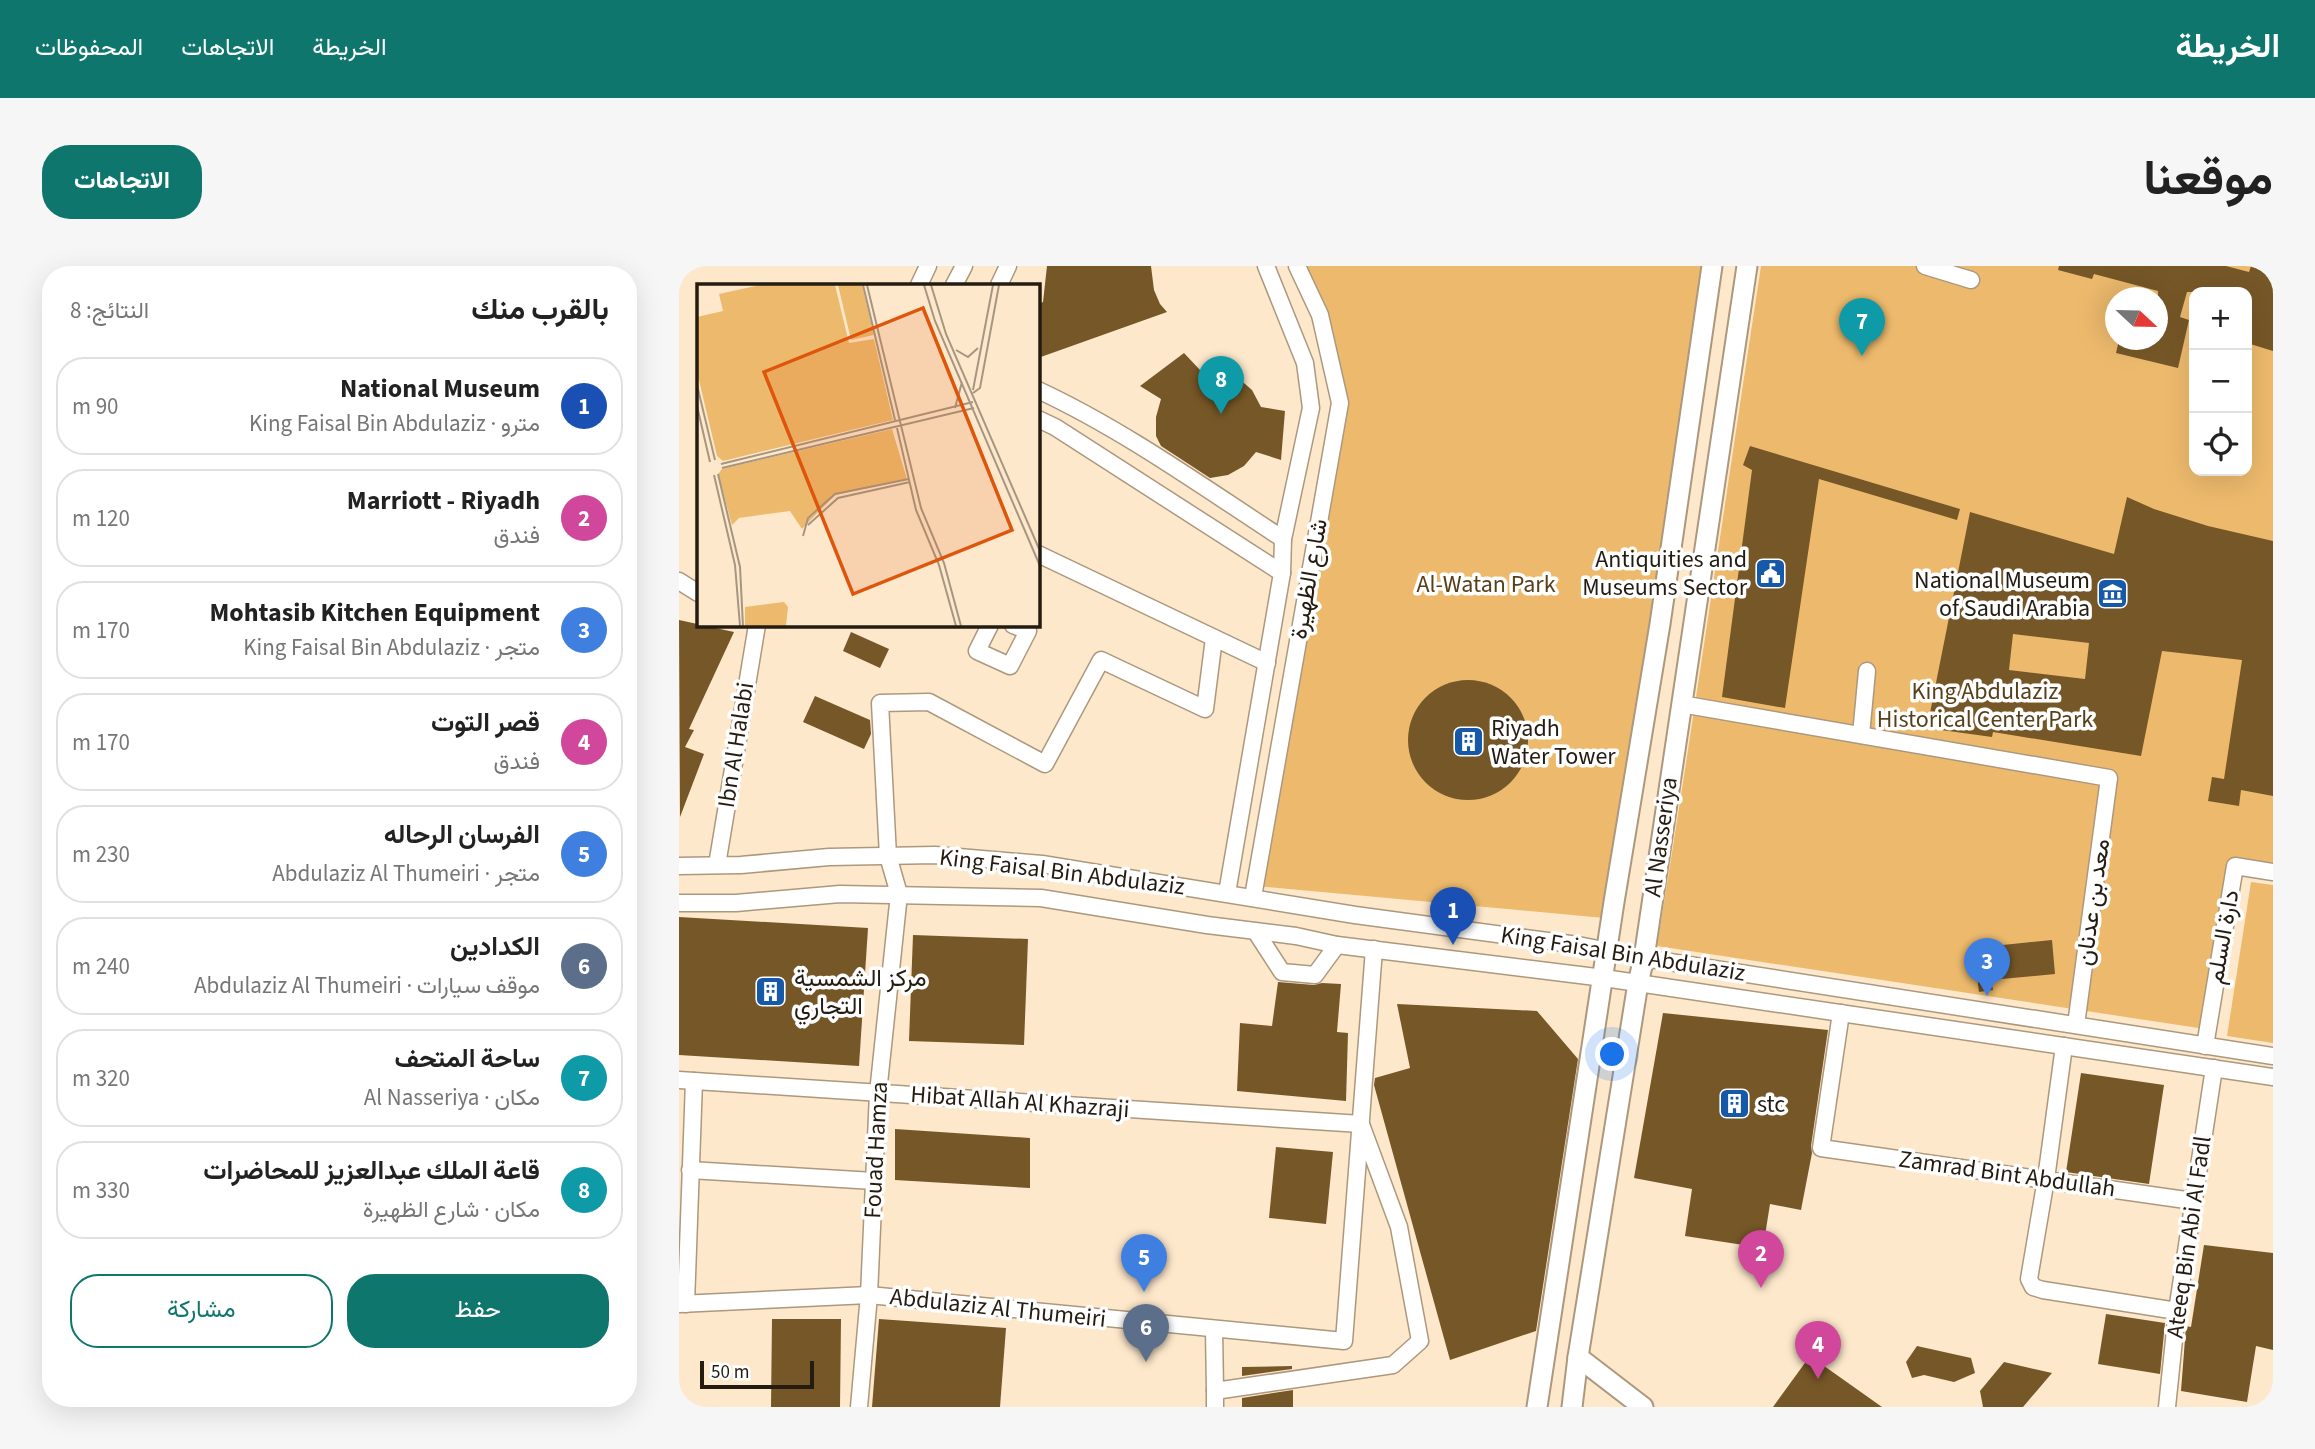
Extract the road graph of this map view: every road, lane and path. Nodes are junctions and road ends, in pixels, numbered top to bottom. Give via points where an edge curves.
1 (964, 266) edge
2 (1008, 266) edge
3 (1266, 266) edge
4 (1297, 266) edge
5 (1712, 266) edge
6 (1747, 266) edge
7 (1925, 266) edge
8 (1971, 280) dead end
9 (955, 284) edge
10 (999, 284) edge
11 (1039, 390) edge
12 (1039, 419) edge
13 (1283, 539) junction
14 (1039, 554) edge
15 (1282, 573) junction
16 (679, 581) edge
17 (697, 592) edge
18 (1660, 624) junction
19 (754, 626) edge
20 (990, 626) edge
21 (1016, 626) edge
22 (1691, 629) junction
23 (1214, 638) junction
24 (1267, 663) junction
25 (1867, 671) dead end
26 (1681, 704) junction
27 (1861, 735) junction
28 (888, 856) junction
29 (717, 865) junction
30 (679, 866) edge
31 (2273, 872) edge
32 (1227, 893) junction
33 (899, 894) junction
34 (1253, 897) junction
35 (679, 904) edge
36 (1256, 932) junction
37 (1337, 945) junction
38 (1374, 949) junction
39 (1608, 951) junction
40 (1644, 958) junction
41 (1604, 978) junction
42 (1638, 983) junction
43 (1840, 1013) junction
44 (2076, 1025) junction
45 (2064, 1046) junction
46 (2205, 1046) junction
47 (2273, 1056) edge
48 (2214, 1068) junction
49 (2273, 1077) edge
50 (686, 1080) edge
51 (878, 1093) junction
52 (1361, 1124) junction
53 (690, 1170) junction
54 (2046, 1179) junction
55 (874, 1181) junction
56 (2193, 1201) junction
57 (869, 1295) junction
58 (682, 1304) edge
59 (2177, 1311) junction
60 (1214, 1329) junction
61 (1578, 1357) junction
62 (1215, 1399) edge
63 (859, 1407) edge
64 (1537, 1407) edge
65 (1572, 1407) edge
66 (1643, 1407) edge
67 (2167, 1407) edge

1 - 9 street
2 - 10 street
3 - 13 street, شارع الظهيرة via 1305,363 1311,408
4 - 34 street, شارع الظهيرة via 1320,315 1341,403
5 - 18 main road, Al Nasseriya
6 - 22 main road, Al Nasseriya
7 - 8 street
11 - 13 street via 1152,453
12 - 15 street
13 - 15 street, شارع الظهيرة
14 - 23 street
15 - 24 street, شارع الظهيرة
16 - 17 street
18 - 22 main road via 1661,640 1673,649 1686,643
18 - 39 main road, Al Nasseriya
19 - 29 street, Ibn Al Halabi
20 - 21 street via 978,651 1010,666 1028,631
22 - 26 main road, Al Nasseriya
23 - 24 street
23 - 28 street via 1205,709 1101,660 1045,764 929,702 880,703
24 - 32 street, شارع الظهيرة
25 - 27 street
26 - 27 street
26 - 40 main road, Al Nasseriya
27 - 44 street, معد بن عدنان via 2109,778
28 - 29 street, King Faisal Bin Abdulaziz
28 - 32 street, King Faisal Bin Abdulaziz via 1042,864
28 - 33 street
29 - 30 street, King Faisal Bin Abdulaziz
31 - 46 street, دارة السلم via 2235,866
32 - 34 street, King Faisal Bin Abdulaziz
33 - 35 street, King Faisal Bin Abdulaziz
33 - 36 street, King Faisal Bin Abdulaziz via 1041,898
33 - 51 street, Fouad Hamza
34 - 39 street, King Faisal Bin Abdulaziz
36 - 37 street, King Faisal Bin Abdulaziz
36 - 37 street via 1282,972 1315,975
37 - 38 street, King Faisal Bin Abdulaziz
38 - 41 street, King Faisal Bin Abdulaziz
38 - 52 street, Abdulaziz Al Thumeiri
39 - 40 street, King Faisal Bin Abdulaziz
39 - 41 main road, Al Nasseriya
40 - 42 main road, Al Nasseriya
40 - 44 street, King Faisal Bin Abdulaziz
41 - 42 street, King Faisal Bin Abdulaziz
41 - 64 main road, Al Nasseriya
42 - 43 street, King Faisal Bin Abdulaziz
42 - 61 main road, Al Nasseriya
43 - 45 street, King Faisal Bin Abdulaziz
43 - 54 street, Zamrad Bint Abdullah via 1821,1148
44 - 46 street, King Faisal Bin Abdulaziz
45 - 48 street, King Faisal Bin Abdulaziz
45 - 54 street
46 - 47 street, King Faisal Bin Abdulaziz
48 - 49 street, King Faisal Bin Abdulaziz
48 - 56 street, Ateeq Bin Abi Al Fadl
50 - 51 street, Hibat Allah Al Khazraji
50 - 53 street
51 - 52 street, Hibat Allah Al Khazraji
51 - 55 street, Fouad Hamza
52 - 60 street, Abdulaziz Al Thumeiri via 1344,1341
52 - 62 street via 1399,1227 1420,1341 1393,1365
53 - 55 street
53 - 58 street
54 - 56 street, Zamrad Bint Abdullah
54 - 59 street via 2029,1279 2033,1287
55 - 57 street, Fouad Hamza
56 - 59 street, Ateeq Bin Abi Al Fadl
57 - 58 street, Abdulaziz Al Thumeiri
57 - 60 street, Abdulaziz Al Thumeiri
57 - 63 street, Fouad Hamza
59 - 67 street, Ateeq Bin Abi Al Fadl
60 - 62 street
61 - 65 main road, Al Nasseriya
61 - 66 main road

